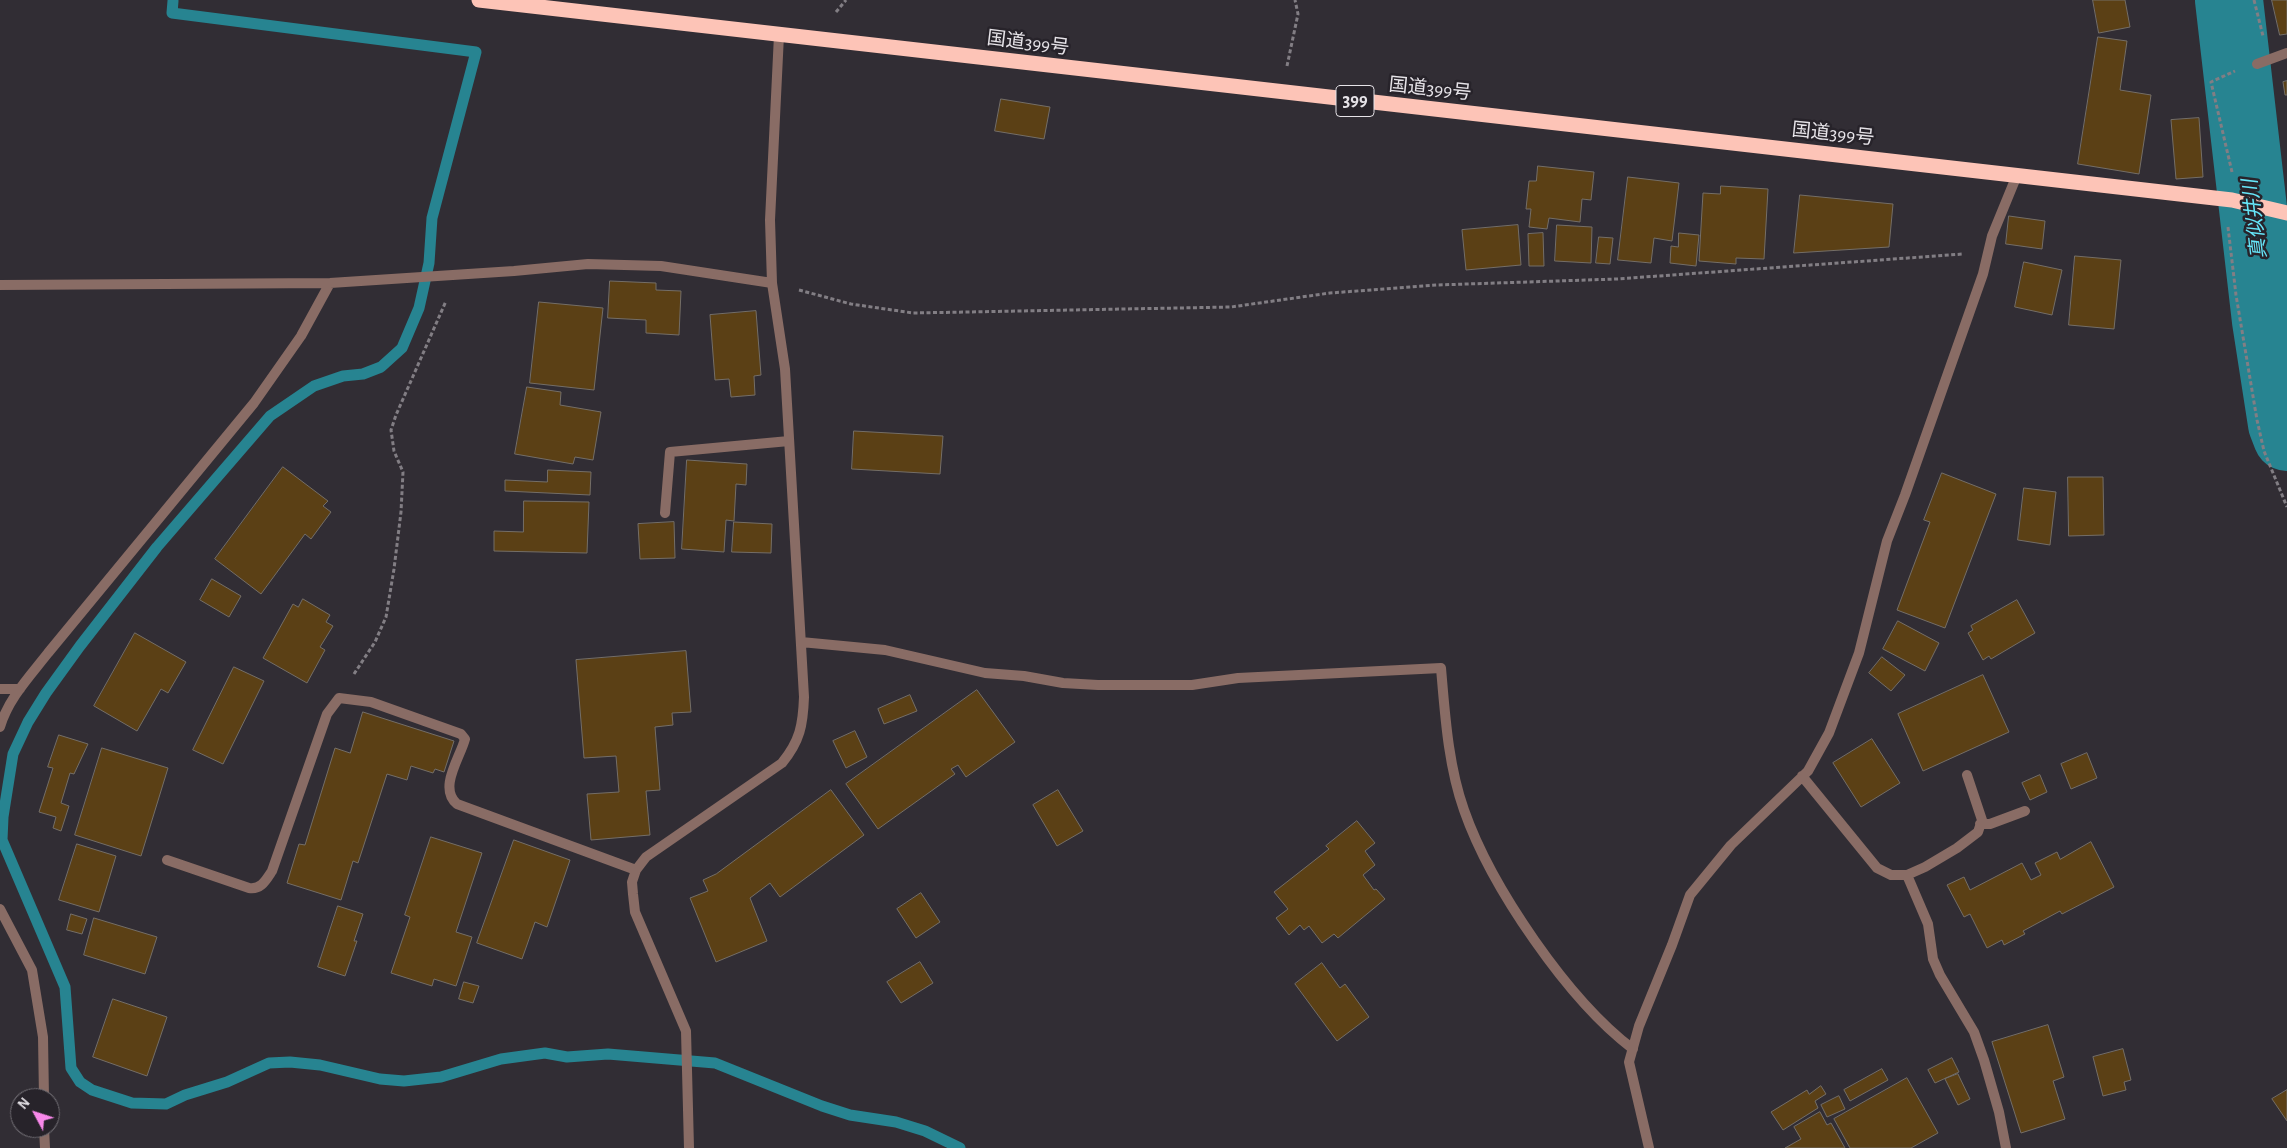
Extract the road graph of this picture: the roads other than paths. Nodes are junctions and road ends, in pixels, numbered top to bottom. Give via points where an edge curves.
1 (479, 0) edge
2 (779, 35) junction
3 (2287, 53) edge
4 (2257, 64) dead end
5 (2017, 175) junction
6 (2287, 213) edge
7 (330, 283) junction
8 (772, 283) junction
9 (0, 285) edge
10 (789, 441) junction
11 (665, 513) dead end
12 (801, 642) junction
13 (0, 689) edge
14 (20, 689) junction
15 (0, 727) edge
16 (1967, 775) dead end
17 (1802, 776) junction
18 (2025, 811) dead end
19 (1980, 824) junction
20 (167, 860) dead end
21 (636, 870) junction
22 (1907, 875) junction
23 (0, 909) edge
24 (1633, 1049) junction
25 (44, 1088) edge
26 (689, 1148) edge
27 (1649, 1148) edge
28 (2006, 1148) edge

1 - 2 highway, 国道399号 / 399
2 - 5 highway, 国道399号 / 399
2 - 8 street via 770,220
3 - 4 street
5 - 6 highway, 国道399号 / 399 via 2229,200
5 - 17 street via 1992,236 1983,274 1887,541 1847,688 1829,733
7 - 8 street via 588,264 661,266
7 - 9 street
7 - 14 street via 301,336 254,403
8 - 10 street via 785,369
10 - 11 street via 670,452
10 - 12 street
12 - 21 street via 803,721 794,748 782,762 646,858
12 - 24 street via 885,650 985,673 1063,684 1192,685 1238,678 1441,668 1446,722 1463,809 1485,856 1513,908 1563,978 1611,1032
13 - 14 street
14 - 15 street via 4,714
16 - 19 street via 1982,820
17 - 22 street via 1877,868 1891,875
17 - 24 street via 1731,845 1690,894 1638,1026
18 - 19 street via 1990,824
19 - 22 street via 1978,832 1958,848
20 - 21 street via 249,888 265,882 327,714 339,698 372,702 461,734 465,739 448,791 457,804
21 - 26 street via 632,882 635,912 686,1031
22 - 28 street via 1928,924 1933,959 1974,1032 1999,1112
23 - 25 street via 32,970 43,1037
24 - 27 street via 1629,1062

